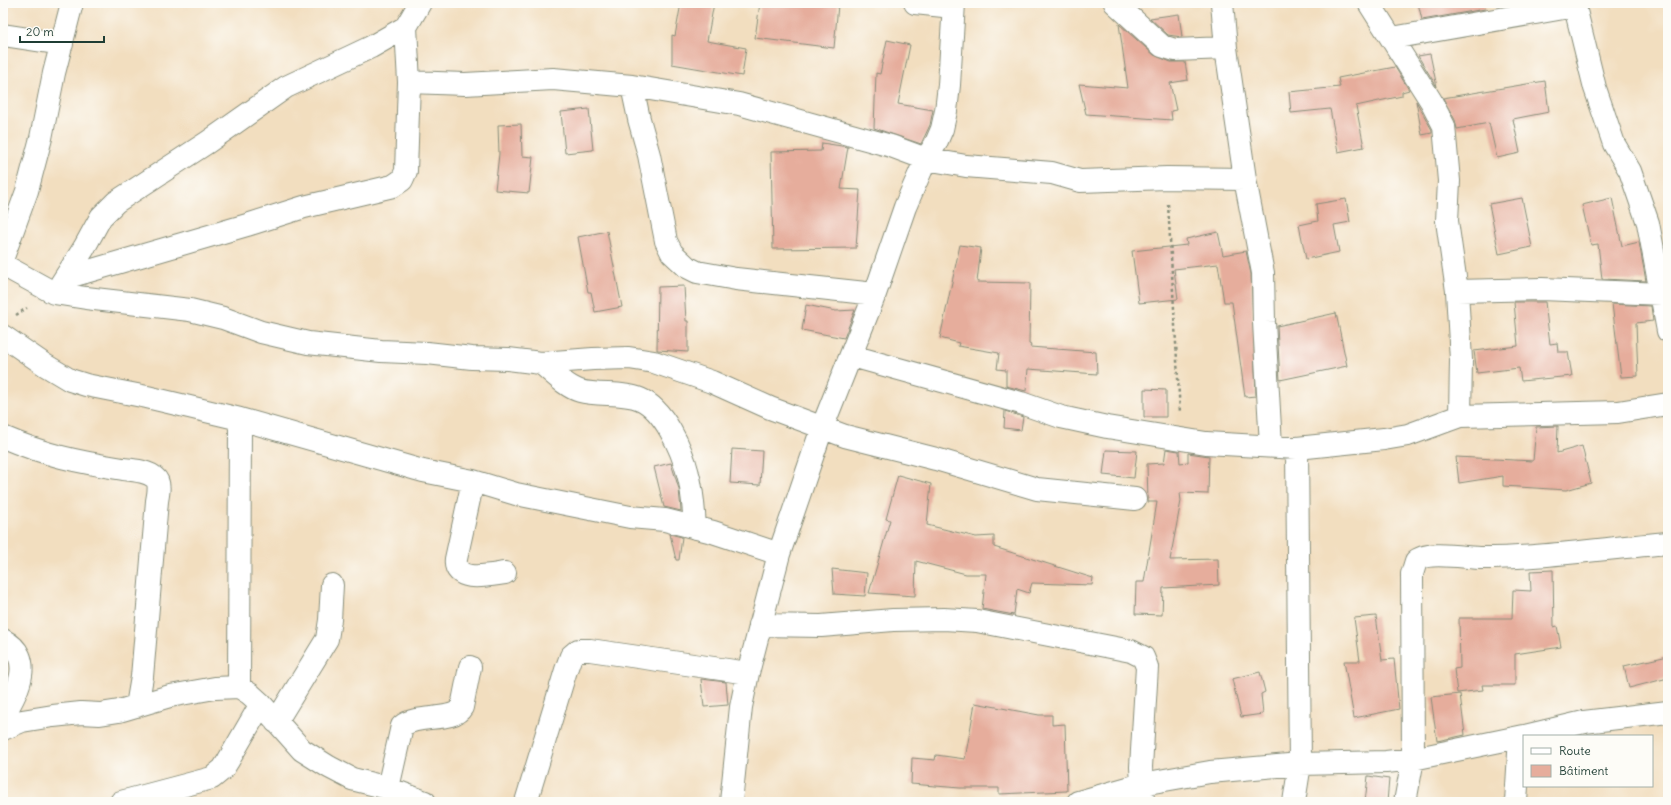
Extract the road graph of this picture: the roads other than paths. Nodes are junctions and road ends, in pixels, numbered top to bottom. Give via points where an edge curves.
1 (72, 3) edge
2 (420, 3) edge
3 (915, 3) edge
4 (1116, 3) edge
5 (1222, 3) edge
6 (1369, 3) edge
7 (953, 5) edge
8 (1574, 5) edge
9 (406, 27) junction
10 (3, 35) edge
11 (1392, 38) junction
12 (62, 44) junction
13 (1226, 48) junction
14 (409, 82) junction
15 (632, 86) junction
16 (926, 159) junction
17 (1245, 179) junction
18 (3, 257) edge
19 (3, 265) edge
20 (60, 285) junction
21 (1457, 291) junction
22 (876, 294) junction
23 (1662, 294) junction
24 (1668, 331) edge
25 (3, 336) edge
26 (852, 356) junction
27 (541, 363) junction
28 (1668, 404) edge
29 (1460, 416) junction
30 (240, 419) junction
31 (822, 428) junction
32 (3, 436) edge
33 (1271, 446) junction
34 (1297, 448) junction
35 (473, 481) junction
36 (1135, 499) dead end
37 (695, 528) junction
38 (1668, 543) edge
39 (779, 554) junction
40 (505, 573) dead end
41 (332, 585) dead end
42 (760, 625) junction
43 (3, 640) edge
44 (470, 667) dead end
45 (748, 673) junction
46 (239, 687) junction
47 (261, 704) junction
48 (137, 706) junction
49 (1668, 712) edge
50 (3, 716) edge
51 (276, 722) junction
52 (3, 729) edge
53 (1527, 735) edge
54 (1523, 736) edge
55 (1413, 758) junction
56 (1300, 764) junction
57 (388, 788) junction
58 (1142, 793) edge
59 (121, 802) edge
60 (424, 802) edge
61 (526, 802) edge
62 (731, 802) edge
63 (1078, 802) edge
64 (1294, 802) edge
65 (1405, 802) edge
66 (1516, 802) edge

1 - 12 street
2 - 9 street
3 - 7 street
4 - 13 street via 1162,46 1175,50
5 - 13 street
6 - 11 street
7 - 16 street via 946,111 936,143
8 - 11 street
8 - 23 street via 1595,88 1614,144 1630,170 1648,223
9 - 14 street
9 - 20 street via 371,47 286,87 116,202 101,217
10 - 12 street
11 - 21 street via 1444,126 1449,181 1447,221
12 - 18 street via 27,191
13 - 17 street
14 - 15 street via 465,84 553,79
14 - 20 street via 406,171 397,184 304,207
15 - 16 street via 739,104 891,146
15 - 22 street via 666,241 672,253 681,262 705,274
16 - 17 street via 966,166 1052,172 1080,181
16 - 22 street via 905,207
17 - 33 street via 1263,273
19 - 20 street
20 - 27 street via 144,306 190,310 308,344
21 - 23 street via 1542,289
21 - 29 street via 1461,360
22 - 26 street
23 - 24 street
25 - 30 street via 70,380
26 - 31 street
26 - 33 street via 1021,403 1061,417 1107,427 1206,443
27 - 31 street via 629,358 654,362 712,382
27 - 37 street via 578,391 639,399 657,411 671,431 685,464 694,506
28 - 29 street via 1618,412
29 - 34 street via 1408,435
30 - 35 street via 423,471
30 - 46 street
31 - 36 street via 1037,489
31 - 39 street
32 - 48 street via 47,454 82,463 147,473 157,480 142,677
33 - 34 street
34 - 56 street
35 - 37 street via 530,497 630,517 665,520
35 - 40 street via 456,559 457,569 467,575
37 - 39 street
38 - 55 street via 1560,555 1419,558 1412,574
39 - 42 street
41 - 51 street via 327,639
42 - 45 street
42 - 58 street via 821,626 944,619 978,621 1131,651 1143,657 1147,667 1141,766
43 - 50 street via 12,644 18,651 22,670
44 - 57 street via 460,710 450,715 413,720 402,726
45 - 61 street via 578,650 571,656 566,670
45 - 62 street via 741,708
46 - 47 street
46 - 48 street via 214,688 170,696
47 - 51 street
47 - 59 street via 223,769 212,778
48 - 52 street via 100,714 60,715 22,720
49 - 53 street via 1584,722
51 - 57 street via 302,750 329,767 352,779
54 - 55 street
54 - 66 street
55 - 56 street via 1386,762
55 - 65 street
56 - 58 street via 1210,772
56 - 64 street
57 - 60 street
58 - 63 street

